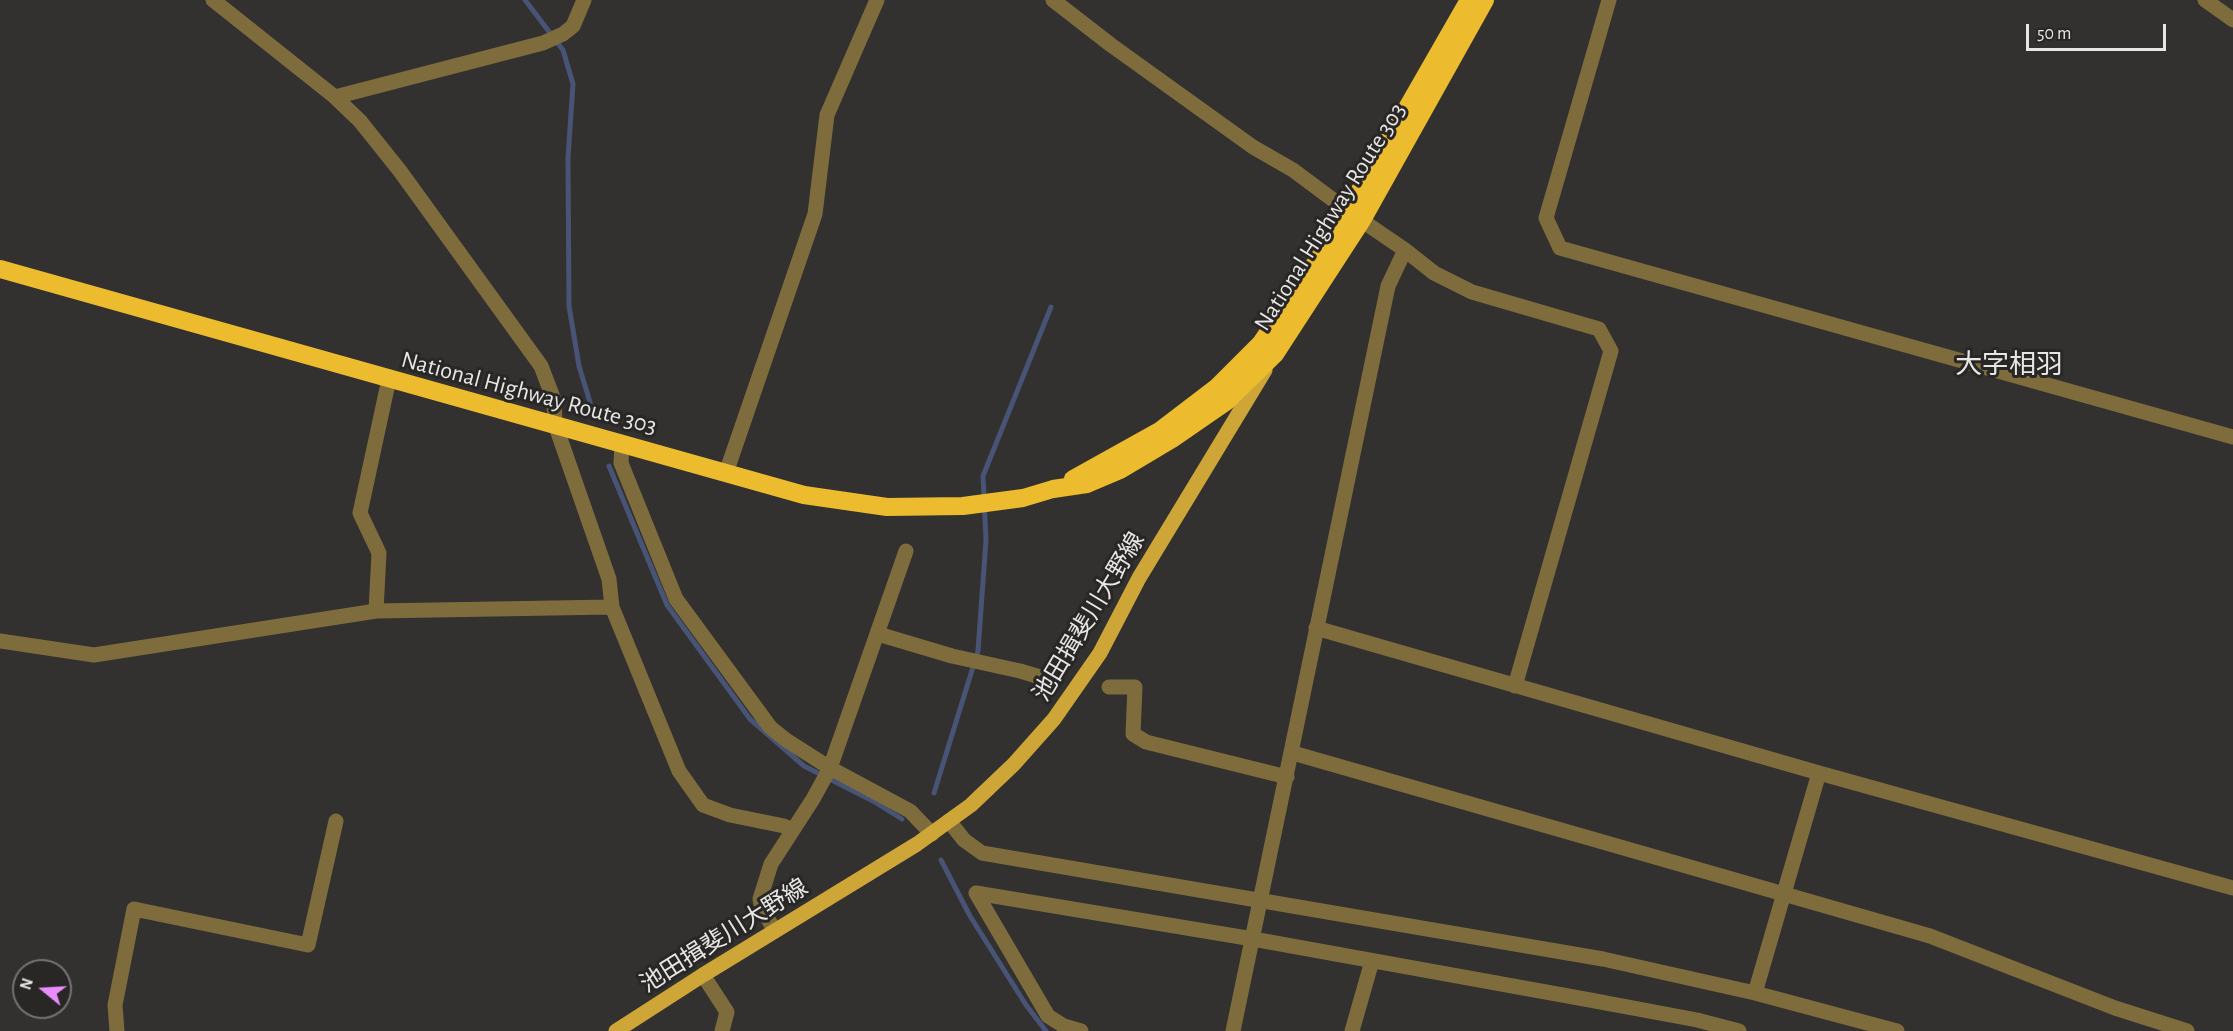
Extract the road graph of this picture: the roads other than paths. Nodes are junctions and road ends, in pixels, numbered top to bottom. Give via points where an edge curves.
1 (213, 0) edge
2 (584, 0) edge
3 (877, 0) edge
4 (1053, 0) edge
5 (1469, 0) edge
6 (1485, 0) edge
7 (1609, 0) edge
8 (2205, 0) edge
9 (2233, 20) edge
10 (335, 97) junction
11 (1355, 216) junction
12 (1405, 250) junction
13 (0, 269) edge
14 (1275, 354) junction
15 (389, 380) junction
16 (555, 424) junction
17 (2233, 437) edge
18 (622, 443) junction
19 (726, 473) junction
20 (1053, 489) junction
21 (906, 551) dead end
22 (612, 607) junction
23 (376, 611) junction
24 (1316, 628) junction
25 (878, 634) junction
26 (0, 641) edge
27 (1047, 679) dead end
28 (1515, 686) junction
29 (1109, 687) dead end
30 (1293, 753) junction
31 (830, 768) junction
32 (1819, 773) junction
33 (1287, 777) junction
34 (336, 821) dead end
35 (949, 821) junction
36 (793, 830) junction
37 (932, 834) junction
38 (2233, 888) edge
39 (1784, 894) junction
40 (1261, 900) junction
41 (775, 931) junction
42 (1252, 939) junction
43 (1372, 961) junction
44 (703, 975) junction
45 (1755, 993) junction
46 (1695, 1025) edge
47 (117, 1031) edge
48 (616, 1031) edge
49 (722, 1031) edge
50 (1081, 1031) edge
51 (1233, 1031) edge
52 (1352, 1031) edge
53 (1738, 1031) edge
54 (1898, 1031) edge
55 (2187, 1031) edge

1 - 10 street
2 - 10 street via 573,26 543,43
3 - 19 street via 827,115 815,214
4 - 11 street via 1253,147 1293,170
5 - 11 highway, National Highway Route 303
6 - 11 highway, National Highway Route 303
7 - 17 street via 1545,218 1560,248
8 - 9 street
10 - 16 street via 400,171 541,366 554,400
11 - 12 street
11 - 14 highway, National Highway Route 303
11 - 20 highway, National Highway Route 303 via 1321,255 1261,343 1216,388 1161,430
12 - 24 street via 1388,286
12 - 28 street via 1434,273 1472,292 1599,329 1611,351
13 - 15 highway, National Highway Route 303
14 - 20 highway, National Highway Route 303 via 1227,401 1172,439 1120,470 1087,484
14 - 35 main road, 池田揖斐川大野線 via 1139,578 1100,653 1054,719 1014,764
15 - 16 highway, National Highway Route 303
15 - 23 street via 360,513 379,553
16 - 18 highway, National Highway Route 303
16 - 22 street via 609,579
18 - 19 highway, National Highway Route 303
18 - 31 street via 621,463 676,599 770,727
19 - 20 highway, National Highway Route 303 via 804,495 887,507 963,506 1023,498
21 - 25 street
22 - 23 street
22 - 36 street via 679,771 703,805
23 - 26 street via 94,655
24 - 28 street
24 - 30 street
25 - 27 street
25 - 31 street
28 - 32 street
29 - 33 street via 1135,687 1133,734 1146,742
30 - 33 street
30 - 39 street
31 - 36 street
31 - 37 street via 910,811
32 - 38 street
32 - 39 street
33 - 40 street
34 - 47 street via 308,945 134,909 115,1005
35 - 37 main road, 池田揖斐川大野線
35 - 40 street via 963,840 982,853
36 - 41 street via 771,864 760,898
37 - 41 main road, 池田揖斐川大野線
39 - 45 street
39 - 55 street via 1929,936 2115,1008
40 - 42 street
40 - 45 street via 1603,959
41 - 44 main road, 池田揖斐川大野線
42 - 43 street
42 - 50 street via 976,893 1048,1016
42 - 51 street
43 - 46 street
43 - 52 street
44 - 48 main road, 池田揖斐川大野線
44 - 49 street via 727,1012
45 - 54 street
46 - 53 street

